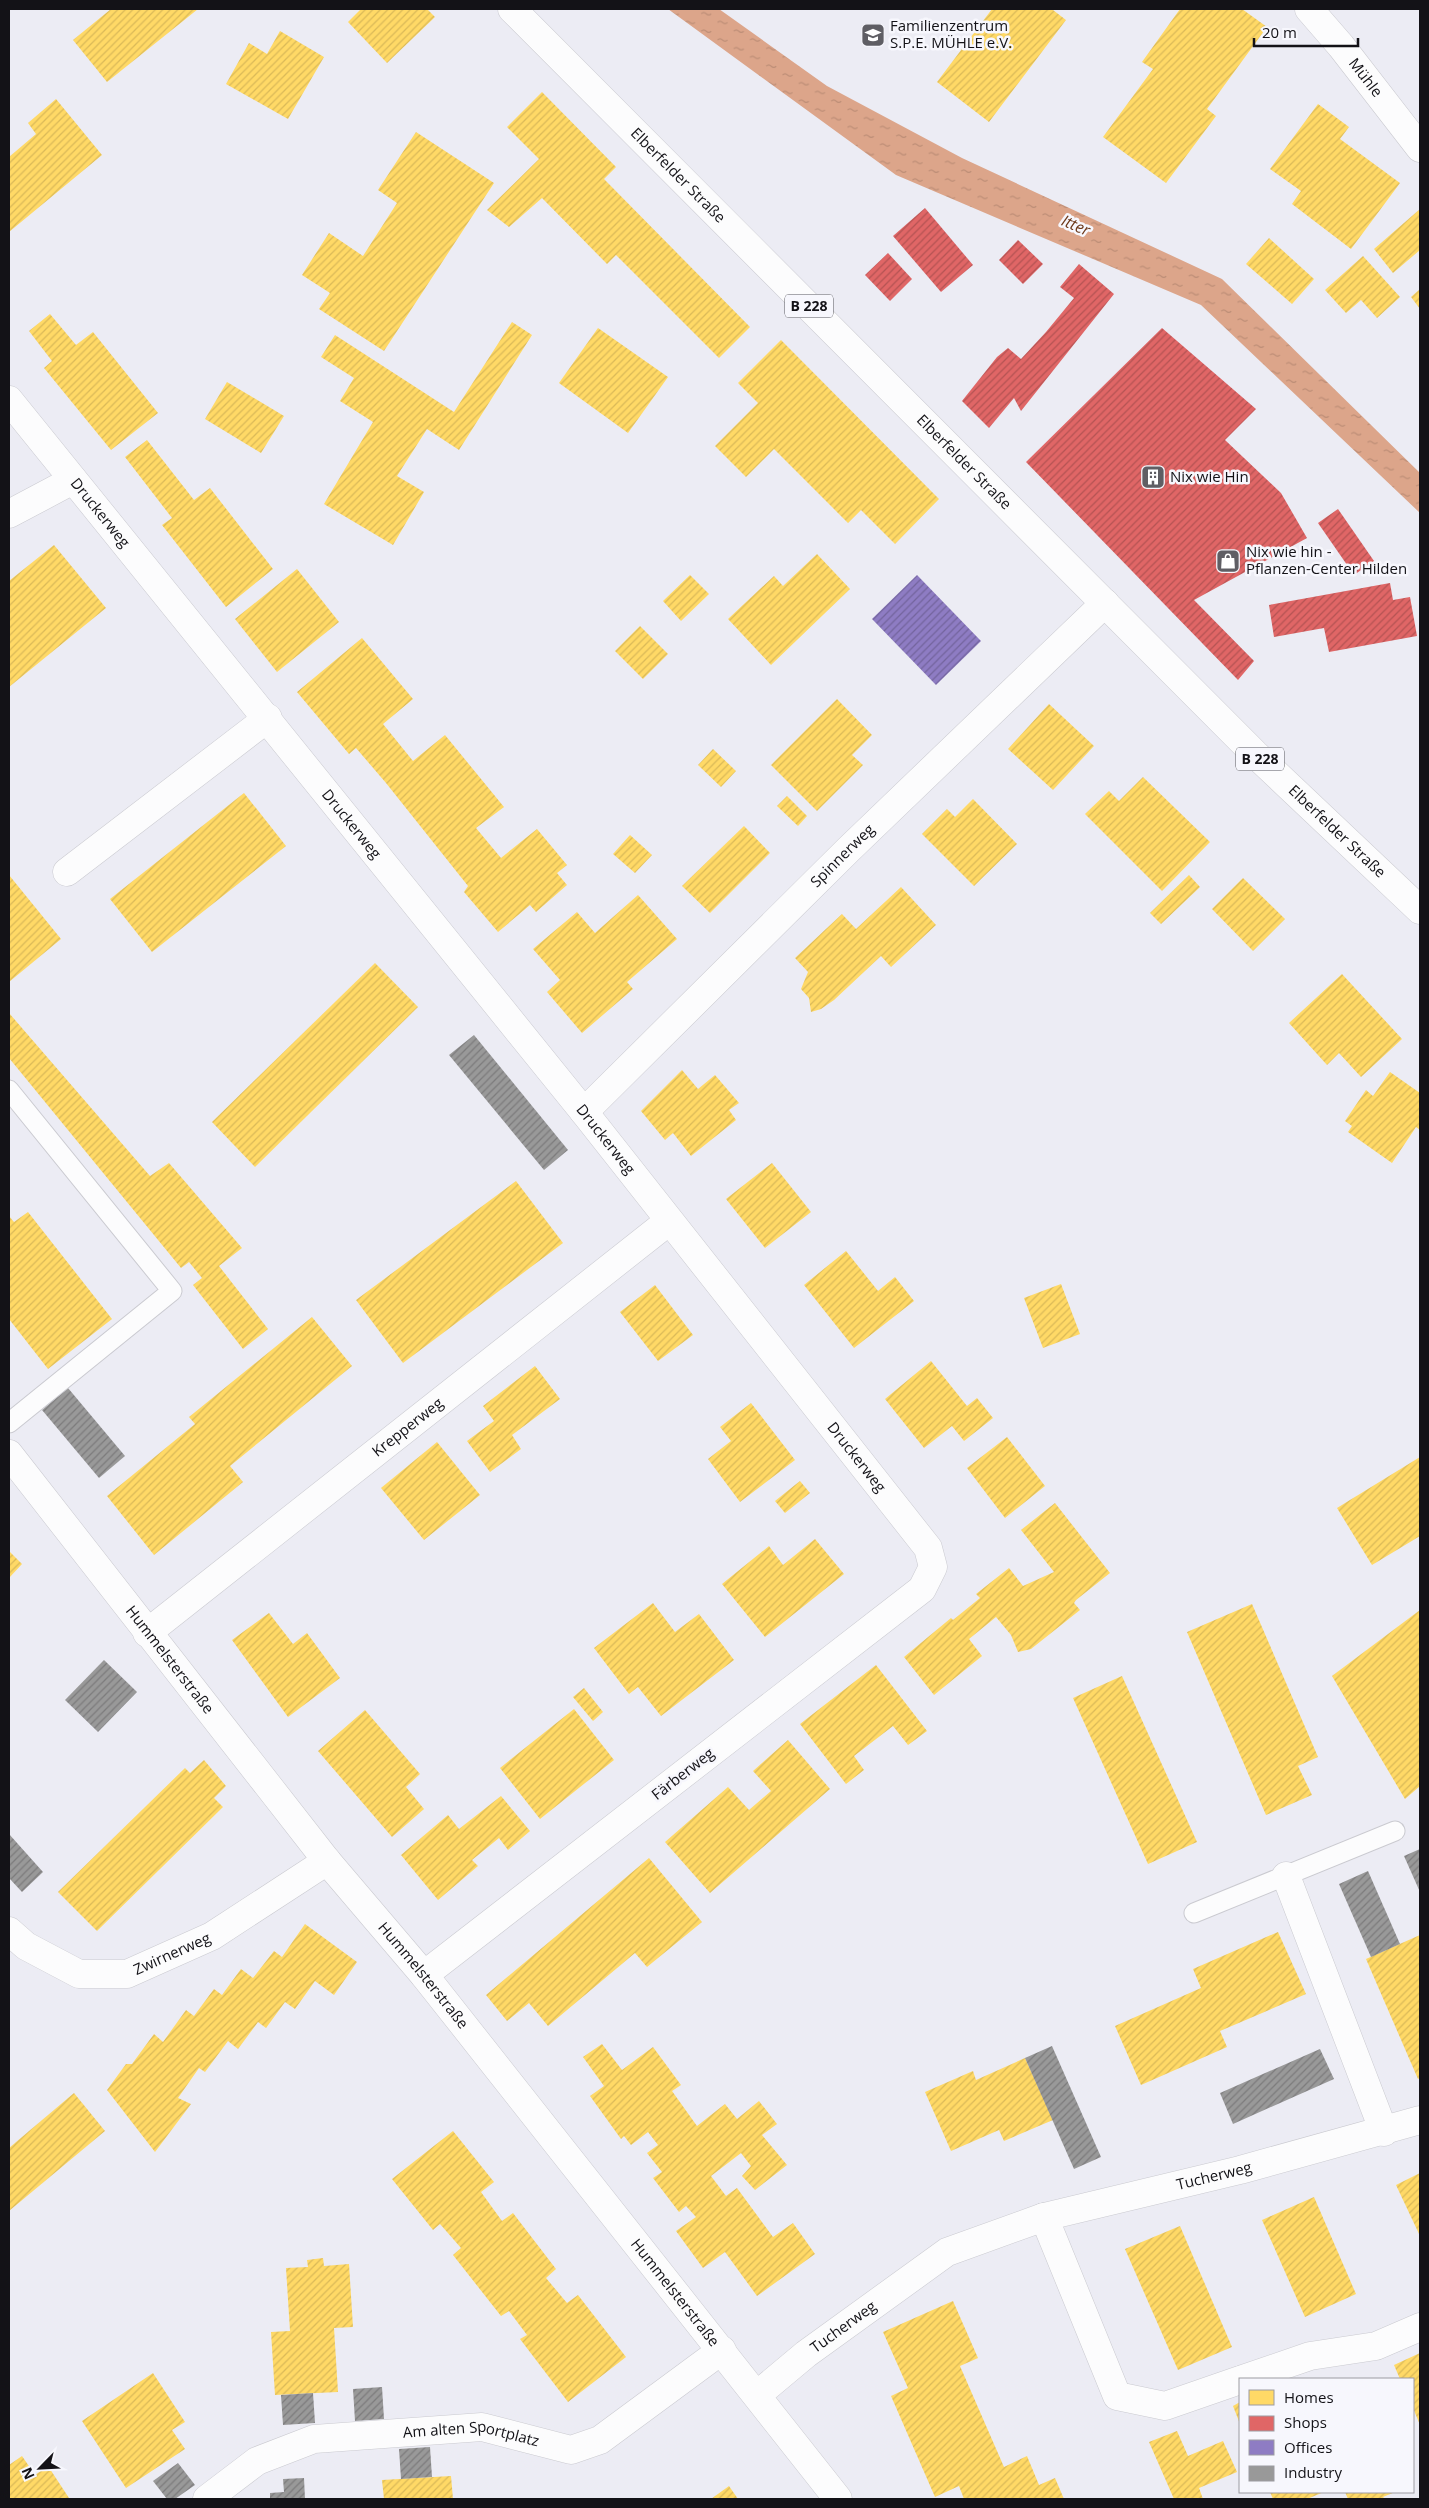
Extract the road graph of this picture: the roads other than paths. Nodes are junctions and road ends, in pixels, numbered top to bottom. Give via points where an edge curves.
1 (512, 9) edge
2 (1309, 9) edge
3 (1420, 148) edge
4 (9, 400) edge
5 (73, 480) junction
6 (9, 514) edge
7 (1105, 603) junction
8 (268, 718) junction
9 (67, 872) dead end
10 (1420, 910) edge
11 (9, 1090) edge
12 (584, 1112) junction
13 (669, 1221) junction
14 (9, 1423) edge
15 (9, 1454) edge
16 (933, 1567) joint
17 (147, 1633) junction
18 (1395, 1832) dead end
19 (328, 1861) junction
20 (1286, 1876) junction
21 (1194, 1913) dead end
22 (9, 1931) edge
23 (424, 1975) junction
24 (1420, 2120) edge
25 (1384, 2132) junction
26 (1044, 2217) junction
27 (1420, 2327) edge
28 (722, 2350) junction
29 (1247, 2378) edge
30 (1239, 2381) edge
31 (757, 2395) junction
32 (207, 2499) edge
33 (838, 2499) edge

1 - 7 street, Elberfelder Straße / B 228
2 - 3 street, Mühle
4 - 5 street, Druckerweg
5 - 6 street
5 - 8 street, Druckerweg
7 - 10 street, Elberfelder Straße / B 228 via 1255,754
7 - 12 street, Spinnerweg via 848,850
8 - 9 street
8 - 12 street, Druckerweg via 481,988
11 - 14 lane via 172,1291
12 - 13 street, Druckerweg
13 - 16 street, Druckerweg via 928,1548
13 - 17 street, Krepperweg
15 - 17 street, Hummelsterstraße
16 - 23 street, Färberweg via 922,1589
17 - 19 street, Hummelsterstraße
18 - 20 lane
19 - 22 street, Zwirnerweg via 212,1936 127,1974 79,1974 26,1946
19 - 23 street, Hummelsterstraße
20 - 21 lane
20 - 25 street
23 - 28 street, Hummelsterstraße
24 - 25 street, Tucherweg
25 - 26 street, Tucherweg
26 - 30 street via 1117,2396 1165,2406
26 - 31 street, Tucherweg via 947,2252 806,2354
27 - 29 street via 1376,2346 1310,2356
28 - 31 street, Hummelsterstraße
28 - 32 street, Am alten Sportplatz via 600,2440 571,2450 482,2427 314,2439 258,2461
31 - 33 street, Hummelsterstraße

